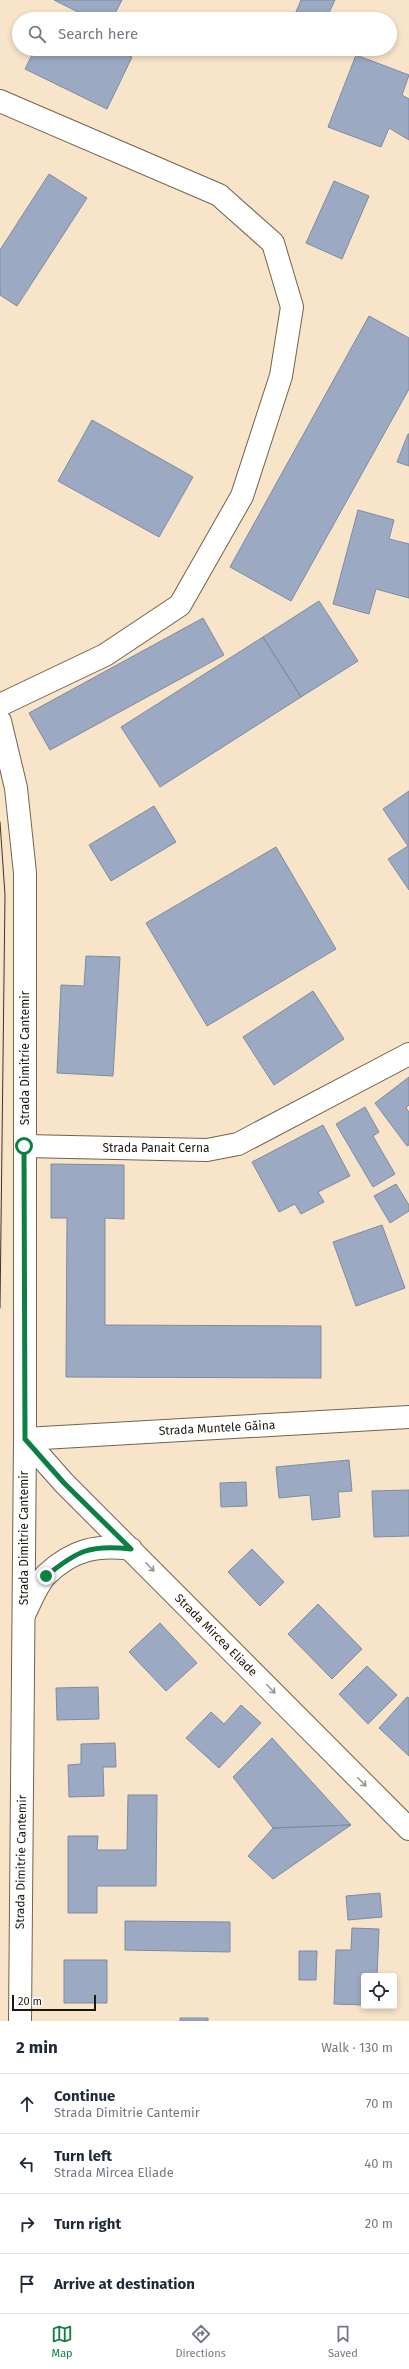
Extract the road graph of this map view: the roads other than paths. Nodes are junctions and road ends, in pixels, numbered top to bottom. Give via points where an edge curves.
1 (0, 101) edge
2 (0, 705) edge
3 (0, 721) edge
4 (409, 1054) edge
5 (24, 1146) junction
6 (409, 1417) edge
7 (25, 1439) junction
8 (131, 1549) junction
9 (24, 1615) junction
10 (409, 1829) edge
11 (20, 2021) edge

1 - 2 street via 219,195 273,244 292,307 281,376 242,496 180,605 105,655
3 - 5 street, Strada Dimitrie Cantemir via 16,788 24,866
4 - 5 street, Strada Panait Cerna via 238,1144 206,1150
5 - 7 street, Strada Dimitrie Cantemir
6 - 7 street, Strada Muntele Găina
7 - 8 street, Strada Mircea Eliade via 64,1483
7 - 9 street, Strada Dimitrie Cantemir
8 - 9 street via 112,1546 87,1549 68,1558 46,1576
8 -> 10 street, Strada Mircea Eliade
9 - 11 street, Strada Dimitrie Cantemir

